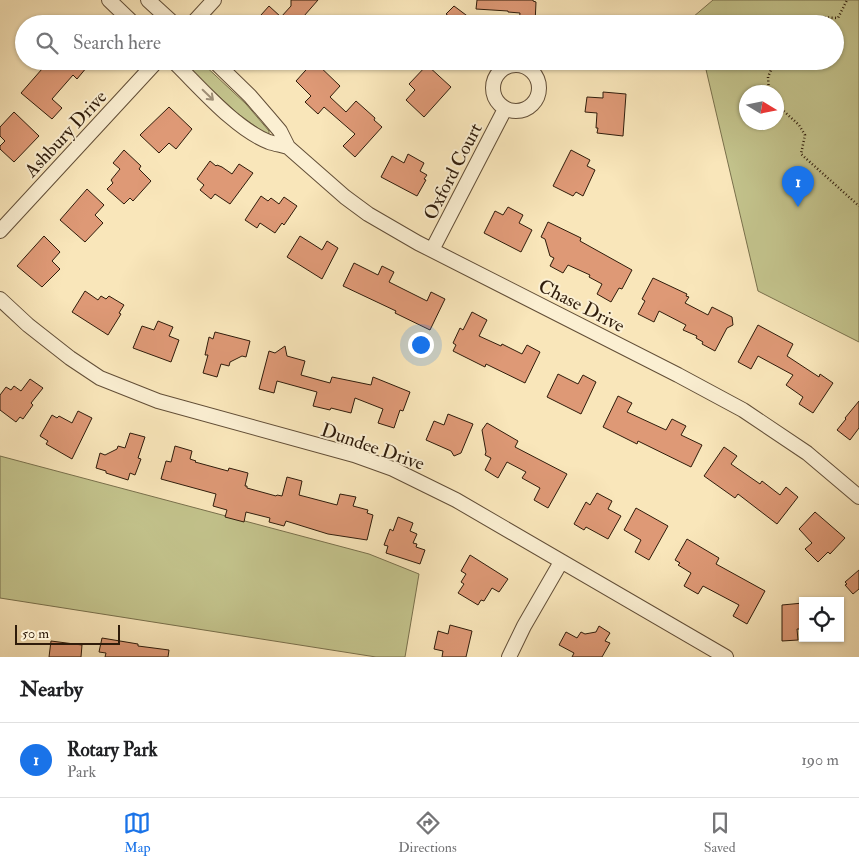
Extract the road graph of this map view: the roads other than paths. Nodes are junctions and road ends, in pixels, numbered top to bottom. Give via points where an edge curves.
1 (109, 0) edge
2 (148, 0) edge
3 (214, 0) edge
4 (125, 15) edge
5 (164, 15) edge
6 (200, 15) edge
7 (149, 70) edge
8 (182, 70) edge
9 (223, 70) edge
10 (505, 109) dead end
11 (288, 146) junction
12 (0, 231) edge
13 (432, 250) junction
14 (0, 299) edge
15 (859, 497) edge
16 (561, 562) junction
17 (509, 657) edge
18 (726, 657) edge

1 - 4 street
2 - 5 street
3 - 6 street
7 - 12 street, Ashbury Drive
8 -> 11 street, Chase Drive via 230,116 257,136
9 - 11 street, Chase Drive via 269,118
10 - 13 street, Oxford Court
11 - 13 street, Chase Drive via 368,214
13 - 15 street, Chase Drive via 743,410 807,453
14 - 16 street, Dundee Drive via 28,325 100,378 158,401 393,469 456,500
16 - 17 street
16 - 18 street, Dundee Drive

